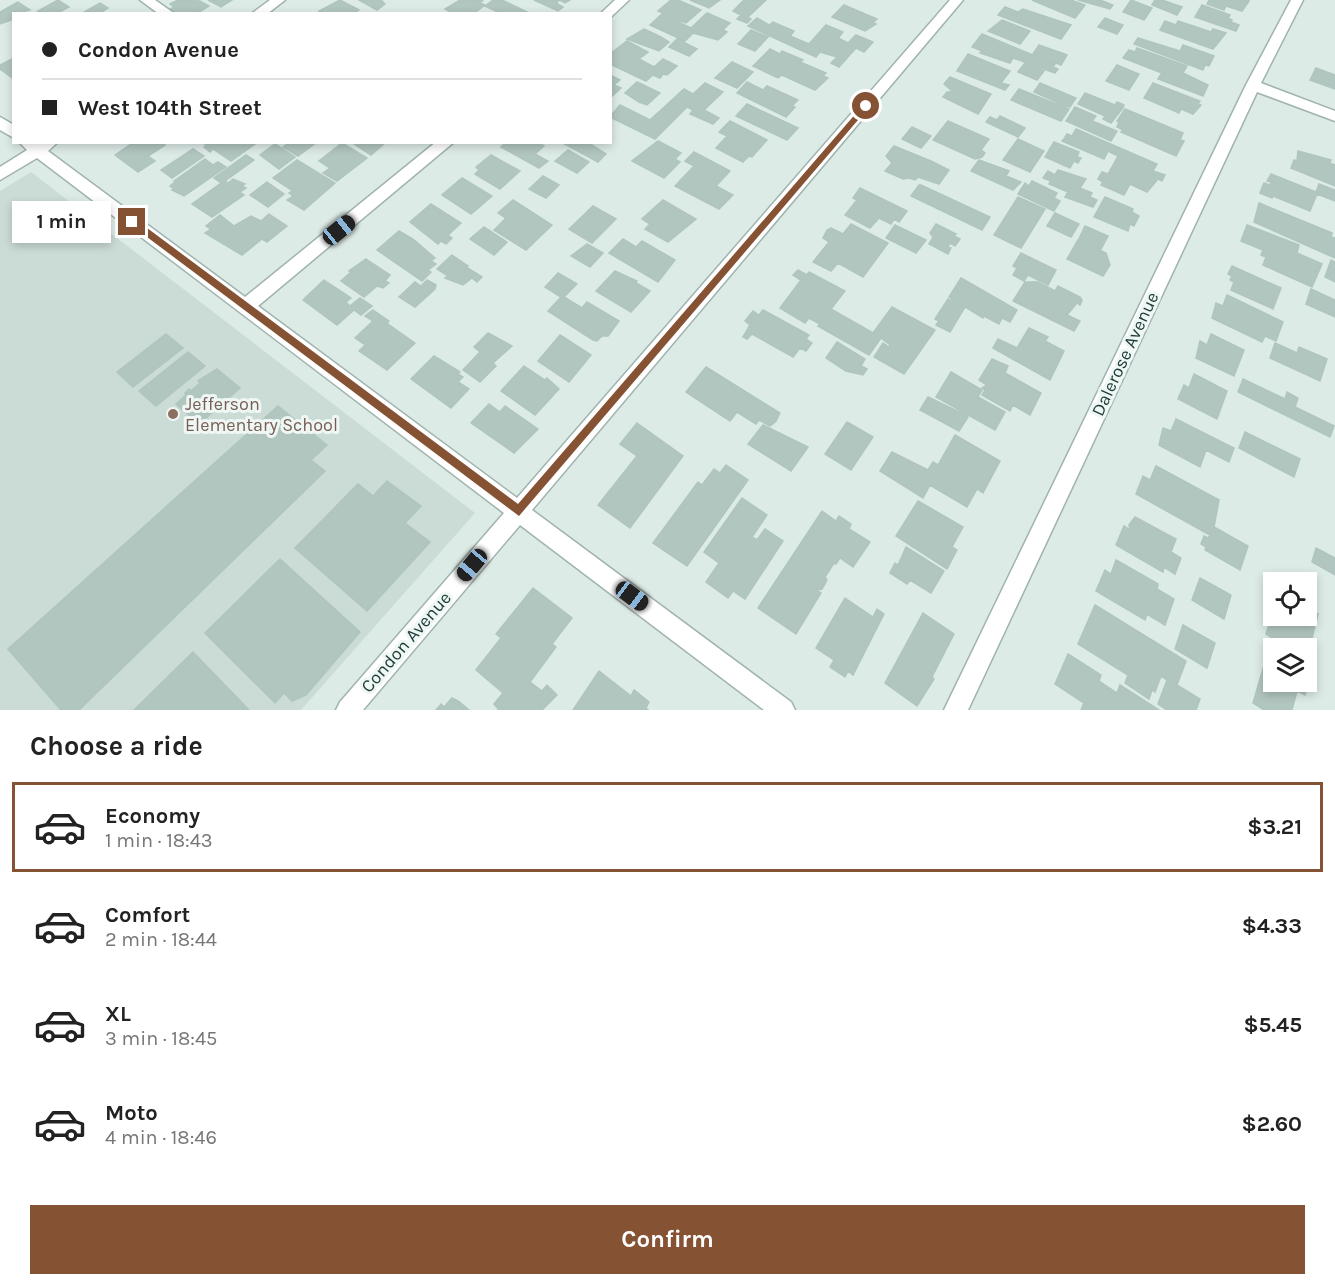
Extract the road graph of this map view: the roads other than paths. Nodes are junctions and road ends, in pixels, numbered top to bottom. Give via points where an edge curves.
1 (146, 0) edge
2 (279, 0) edge
3 (623, 0) edge
4 (957, 0) edge
5 (1297, 0) edge
6 (166, 12) edge
7 (260, 12) edge
8 (608, 12) edge
9 (1253, 85) junction
10 (1335, 116) edge
11 (0, 122) edge
12 (12, 131) edge
13 (445, 144) edge
14 (38, 145) edge
15 (0, 174) edge
16 (245, 307) junction
17 (519, 511) junction
18 (348, 710) edge
19 (783, 710) edge
20 (956, 710) edge

1 - 6 street
2 - 7 street
3 - 8 street
4 - 17 street, Condon Avenue
5 - 9 street, Dalerose Avenue
9 - 10 street
9 - 20 street, Dalerose Avenue
11 - 12 street
13 - 16 street
14 - 15 street
14 - 16 street
16 - 17 street
17 - 18 street, Condon Avenue
17 - 19 street

